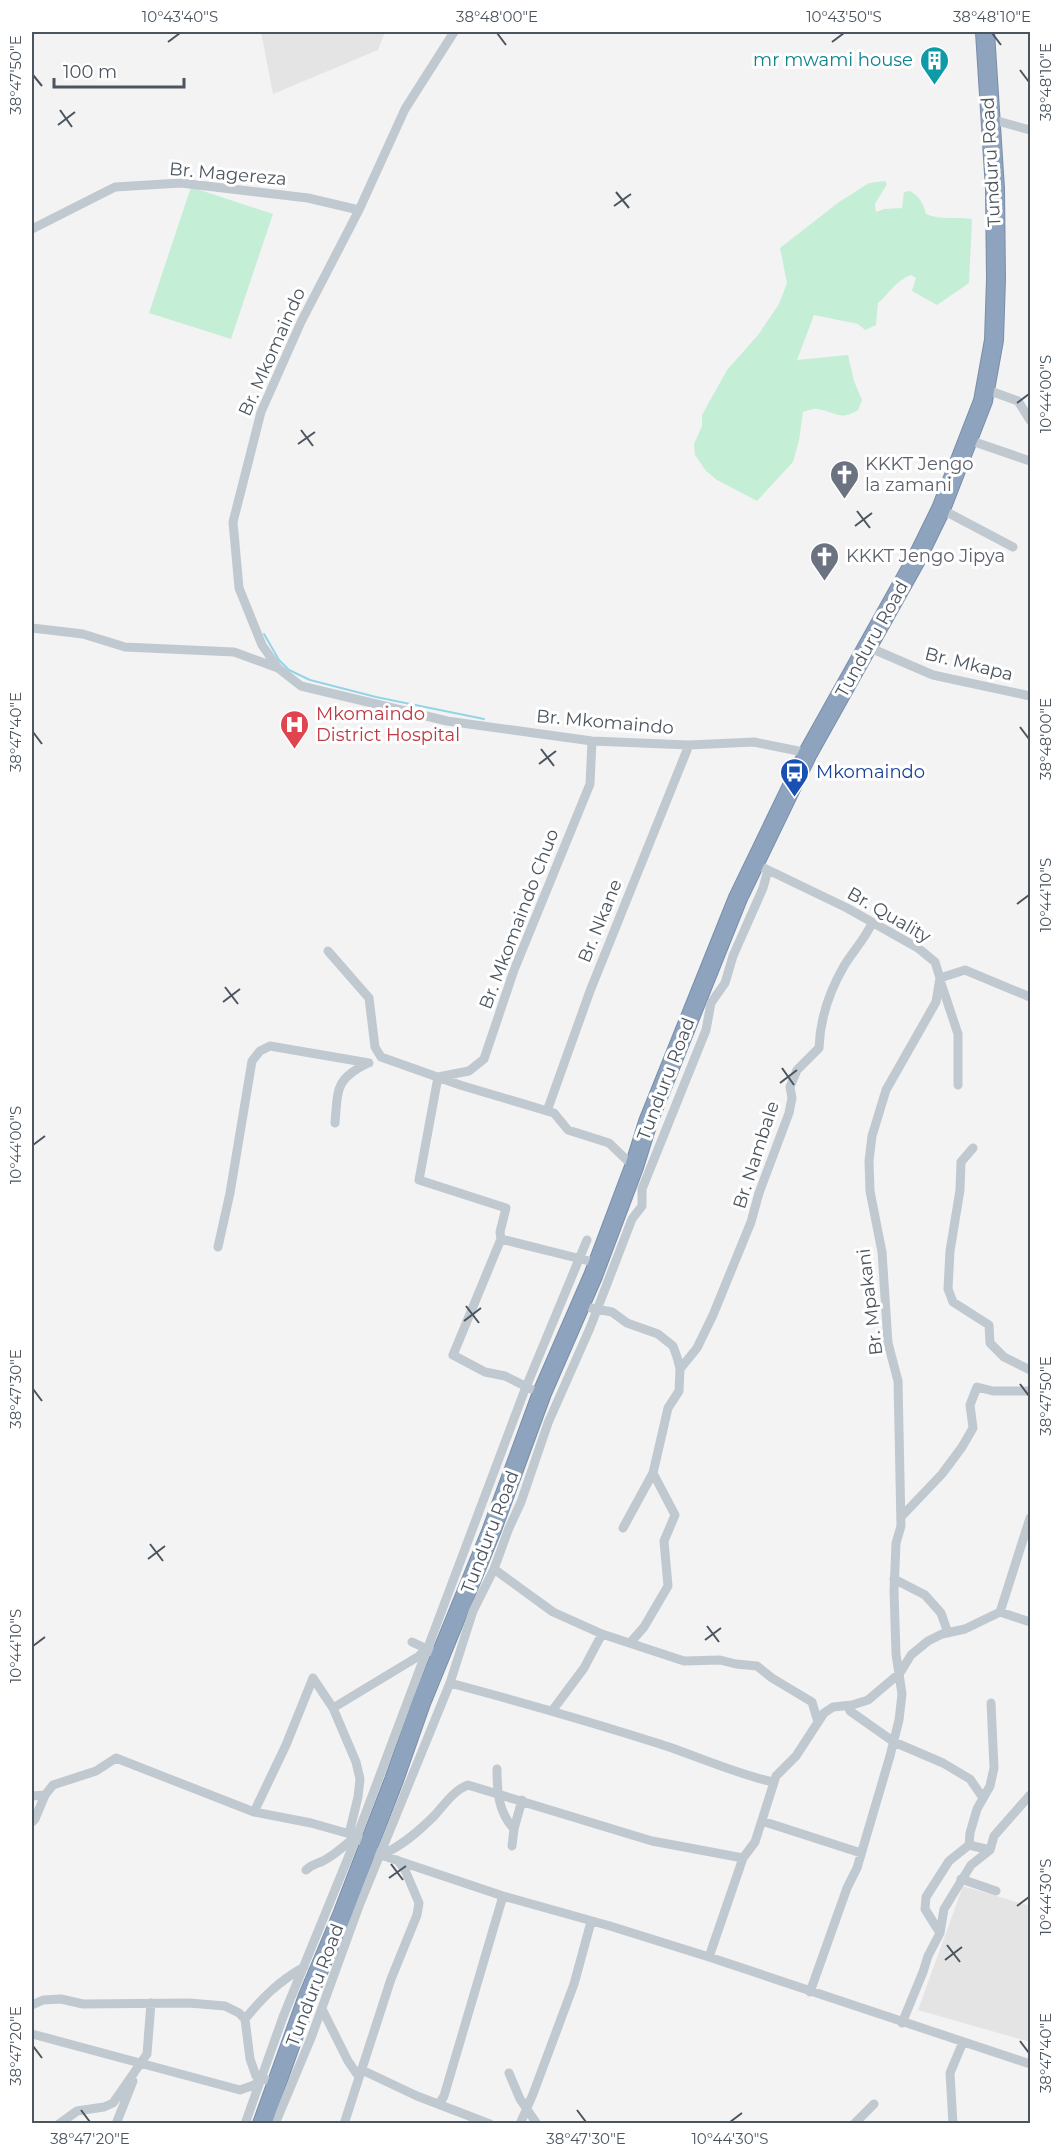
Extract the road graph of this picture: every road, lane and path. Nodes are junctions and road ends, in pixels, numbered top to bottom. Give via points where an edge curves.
1 (454, 32) edge
2 (985, 32) edge
3 (990, 118) junction
4 (1030, 130) edge
5 (359, 210) junction
6 (32, 229) edge
7 (985, 389) junction
8 (1030, 420) edge
9 (969, 440) junction
10 (1030, 461) edge
11 (941, 509) junction
12 (1013, 548) dead end
13 (32, 628) edge
14 (868, 647) junction
15 (278, 668) junction
16 (1030, 696) edge
17 (592, 741) junction
18 (688, 745) junction
19 (808, 753) junction
20 (761, 867) junction
21 (872, 923) junction
22 (328, 951) dead end
23 (940, 978) junction
24 (1030, 997) edge
25 (381, 1056) junction
26 (369, 1063) junction
27 (438, 1077) junction
28 (958, 1085) dead end
29 (547, 1111) junction
30 (335, 1123) dead end
31 (973, 1148) dead end
32 (634, 1167) junction
33 (501, 1239) junction
34 (587, 1240) dead end
35 (218, 1247) dead end
36 (589, 1261) junction
37 (588, 1307) junction
38 (680, 1369) junction
39 (1030, 1370) edge
40 (534, 1390) junction
41 (1030, 1391) edge
42 (653, 1473) junction
43 (901, 1517) junction
44 (1030, 1518) edge
45 (623, 1528) dead end
46 (494, 1569) junction
47 (894, 1579) junction
48 (1000, 1612) junction
49 (1030, 1622) edge
50 (948, 1633) junction
51 (603, 1634) junction
52 (412, 1642) dead end
53 (630, 1643) junction
54 (433, 1652) junction
55 (900, 1673) junction
56 (450, 1683) junction
57 (812, 1702) junction
58 (991, 1703) dead end
59 (848, 1706) junction
60 (833, 1707) junction
61 (333, 1708) junction
62 (552, 1711) junction
63 (818, 1722) junction
64 (894, 1742) junction
65 (497, 1769) dead end
66 (773, 1782) junction
67 (498, 1794) junction
68 (45, 1795) junction
69 (1030, 1795) edge
70 (32, 1796) edge
71 (983, 1798) junction
72 (522, 1800) junction
73 (254, 1812) junction
74 (762, 1821) junction
75 (32, 1822) edge
76 (514, 1829) junction
77 (364, 1843) junction
78 (969, 1845) junction
79 (512, 1846) dead end
80 (990, 1850) junction
81 (861, 1853) junction
82 (743, 1858) junction
83 (397, 1860) junction
84 (306, 1870) dead end
85 (961, 1879) junction
86 (996, 1890) dead end
87 (503, 1896) junction
88 (591, 1922) junction
89 (940, 1933) junction
90 (708, 1957) junction
91 (304, 1967) junction
92 (810, 1992) junction
93 (151, 2003) junction
94 (32, 2004) edge
95 (322, 2009) junction
96 (245, 2019) junction
97 (902, 2022) junction
98 (32, 2034) edge
99 (963, 2042) junction
100 (140, 2064) junction
101 (1030, 2064) edge
102 (509, 2073) dead end
103 (360, 2074) junction
104 (270, 2081) junction
105 (439, 2104) junction
106 (874, 2104) dead end
107 (527, 2109) junction
108 (59, 2124) edge
109 (116, 2124) edge
110 (245, 2124) edge
111 (262, 2124) edge
112 (275, 2124) edge
113 (344, 2124) edge
114 (490, 2124) edge
115 (520, 2124) edge
116 (537, 2124) edge
117 (854, 2124) edge
118 (953, 2124) edge

1 - 5 street, Br. Mkomaindo via 405,109
2 - 3 highway, Tunduru Road
3 - 4 street
3 - 7 highway, Tunduru Road via 996,279 993,340
5 - 6 street, Br. Magereza via 308,198 181,183 115,188
5 - 15 street, Br. Mkomaindo via 301,322 261,412 233,522 239,588 262,645
7 - 8 street via 1018,401
7 - 9 highway, Tunduru Road
9 - 10 street
9 - 11 highway, Tunduru Road
11 - 12 street
11 - 14 highway, Tunduru Road
13 - 15 street via 83,634 125,647 234,652
14 - 16 street, Br. Mkapa via 933,675
14 - 19 highway, Tunduru Road
15 - 17 street, Br. Mkomaindo via 301,686 447,721
17 - 18 street, Br. Mkomaindo
17 - 27 street, Br. Mkomaindo Chuo via 590,784 514,970 484,1059 469,1071
18 - 19 street, Br. Mkomaindo via 754,742
18 - 29 street, Br. Nkane
19 - 20 highway, Tunduru Road
20 - 21 street, Br. Quality
20 - 32 highway, Tunduru Road via 738,898 648,1122
20 - 37 street via 763,888 725,982 711,1003 706,1030 642,1190 642,1206
21 - 23 street, Br. Quality via 918,948 935,962
21 - 38 street, Br. Nambale via 844,966 826,1005 819,1048 797,1070 790,1087 789,1113 751,1222 713,1315 697,1348
22 - 25 street via 369,998 375,1047
23 - 24 street via 965,970
23 - 28 street, Br. Quality via 958,1034
23 - 43 street, Br. Mpakani via 936,1002 886,1090 869,1161 870,1191 882,1252 888,1343 898,1381
25 - 26 street
25 - 27 street
26 - 30 street via 351,1071 339,1085
26 - 35 street via 270,1046 260,1051 252,1061
27 - 29 street
27 - 33 street via 419,1180 506,1208
29 - 32 street via 554,1113 568,1130 609,1143
31 - 39 street via 961,1162 948,1289 952,1302 989,1325 990,1343 1004,1357
32 - 36 highway, Tunduru Road
33 - 36 street
33 - 40 street via 453,1354 484,1372 505,1376
34 - 36 street
36 - 37 highway, Tunduru Road
36 - 40 street
37 - 38 street via 612,1312 627,1323 658,1334 673,1346
37 - 40 highway, Tunduru Road
37 - 46 street via 590,1328 548,1423
38 - 42 street via 679,1391 668,1408
40 - 54 highway, Tunduru Road via 491,1533
41 - 43 street via 977,1387 970,1405 973,1428 962,1447
42 - 45 street
42 - 53 street via 675,1515 664,1541 668,1586
43 - 47 street, Br. Mpakani
44 - 48 street
46 - 51 street via 553,1612
46 - 56 street via 473,1611
47 - 50 street via 925,1595 941,1613
47 - 55 street, Br. Mpakani
48 - 49 street
48 - 50 street
50 - 55 street via 928,1641 911,1655
51 - 53 street
51 - 62 street
52 - 54 street
53 - 57 street via 684,1661 720,1660 757,1666
54 - 61 street via 419,1656
54 - 77 highway, Tunduru Road
55 - 59 street via 868,1700
55 - 64 street, Br. Mpakani via 902,1694
56 - 62 street
56 - 77 street
57 - 60 street
57 - 63 street
58 - 71 street via 994,1768
59 - 60 street
59 - 64 street via 849,1711
60 - 63 street
61 - 73 street via 313,1678
61 - 77 street via 360,1779 358,1797
62 - 66 street
63 - 66 street
64 - 71 street via 970,1779
64 - 81 street, Br. Mpakani
65 - 67 street
66 - 74 street
67 - 72 street
67 - 76 street via 502,1813
67 - 77 street via 468,1785 462,1787 396,1848
68 - 70 street
68 - 73 street via 53,1785 96,1771 116,1758
68 - 75 street
69 - 80 street via 994,1836
71 - 78 street
72 - 76 street
72 - 82 street via 652,1841
73 - 77 street via 311,1823
74 - 81 street
74 - 82 street via 755,1842
76 - 79 street
77 - 83 street
77 - 84 street via 312,1863
77 - 91 street
77 - 95 street via 359,1906
77 - 104 highway, Tunduru Road via 308,1995
78 - 80 street
78 - 89 street via 949,1861 927,1897 925,1909
80 - 85 street
81 - 92 street, Br. Mpakani
82 - 90 street
83 - 87 street
83 - 103 street via 419,1903 417,1916 391,1979
85 - 86 street
85 - 89 street via 944,1909
87 - 88 street
87 - 105 street
88 - 90 street
88 - 107 street via 574,1984
89 - 97 street
90 - 92 street
91 - 96 street via 282,1979
91 - 104 street via 283,2017
92 - 97 street
93 - 94 street via 83,2004 61,1999
93 - 96 street via 225,2006
93 - 100 street via 147,2054
95 - 103 street
95 - 112 street
96 - 104 street via 256,2076
97 - 99 street
98 - 100 street
99 - 101 street
99 - 118 street via 950,2073
100 - 104 street via 240,2090
100 - 108 street via 113,2103 77,2111
100 - 109 street
102 - 107 street
103 - 105 street
103 - 113 street
104 - 110 street
104 - 111 highway, Tunduru Road
105 - 114 street
106 - 117 street
107 - 115 street
107 - 116 street

